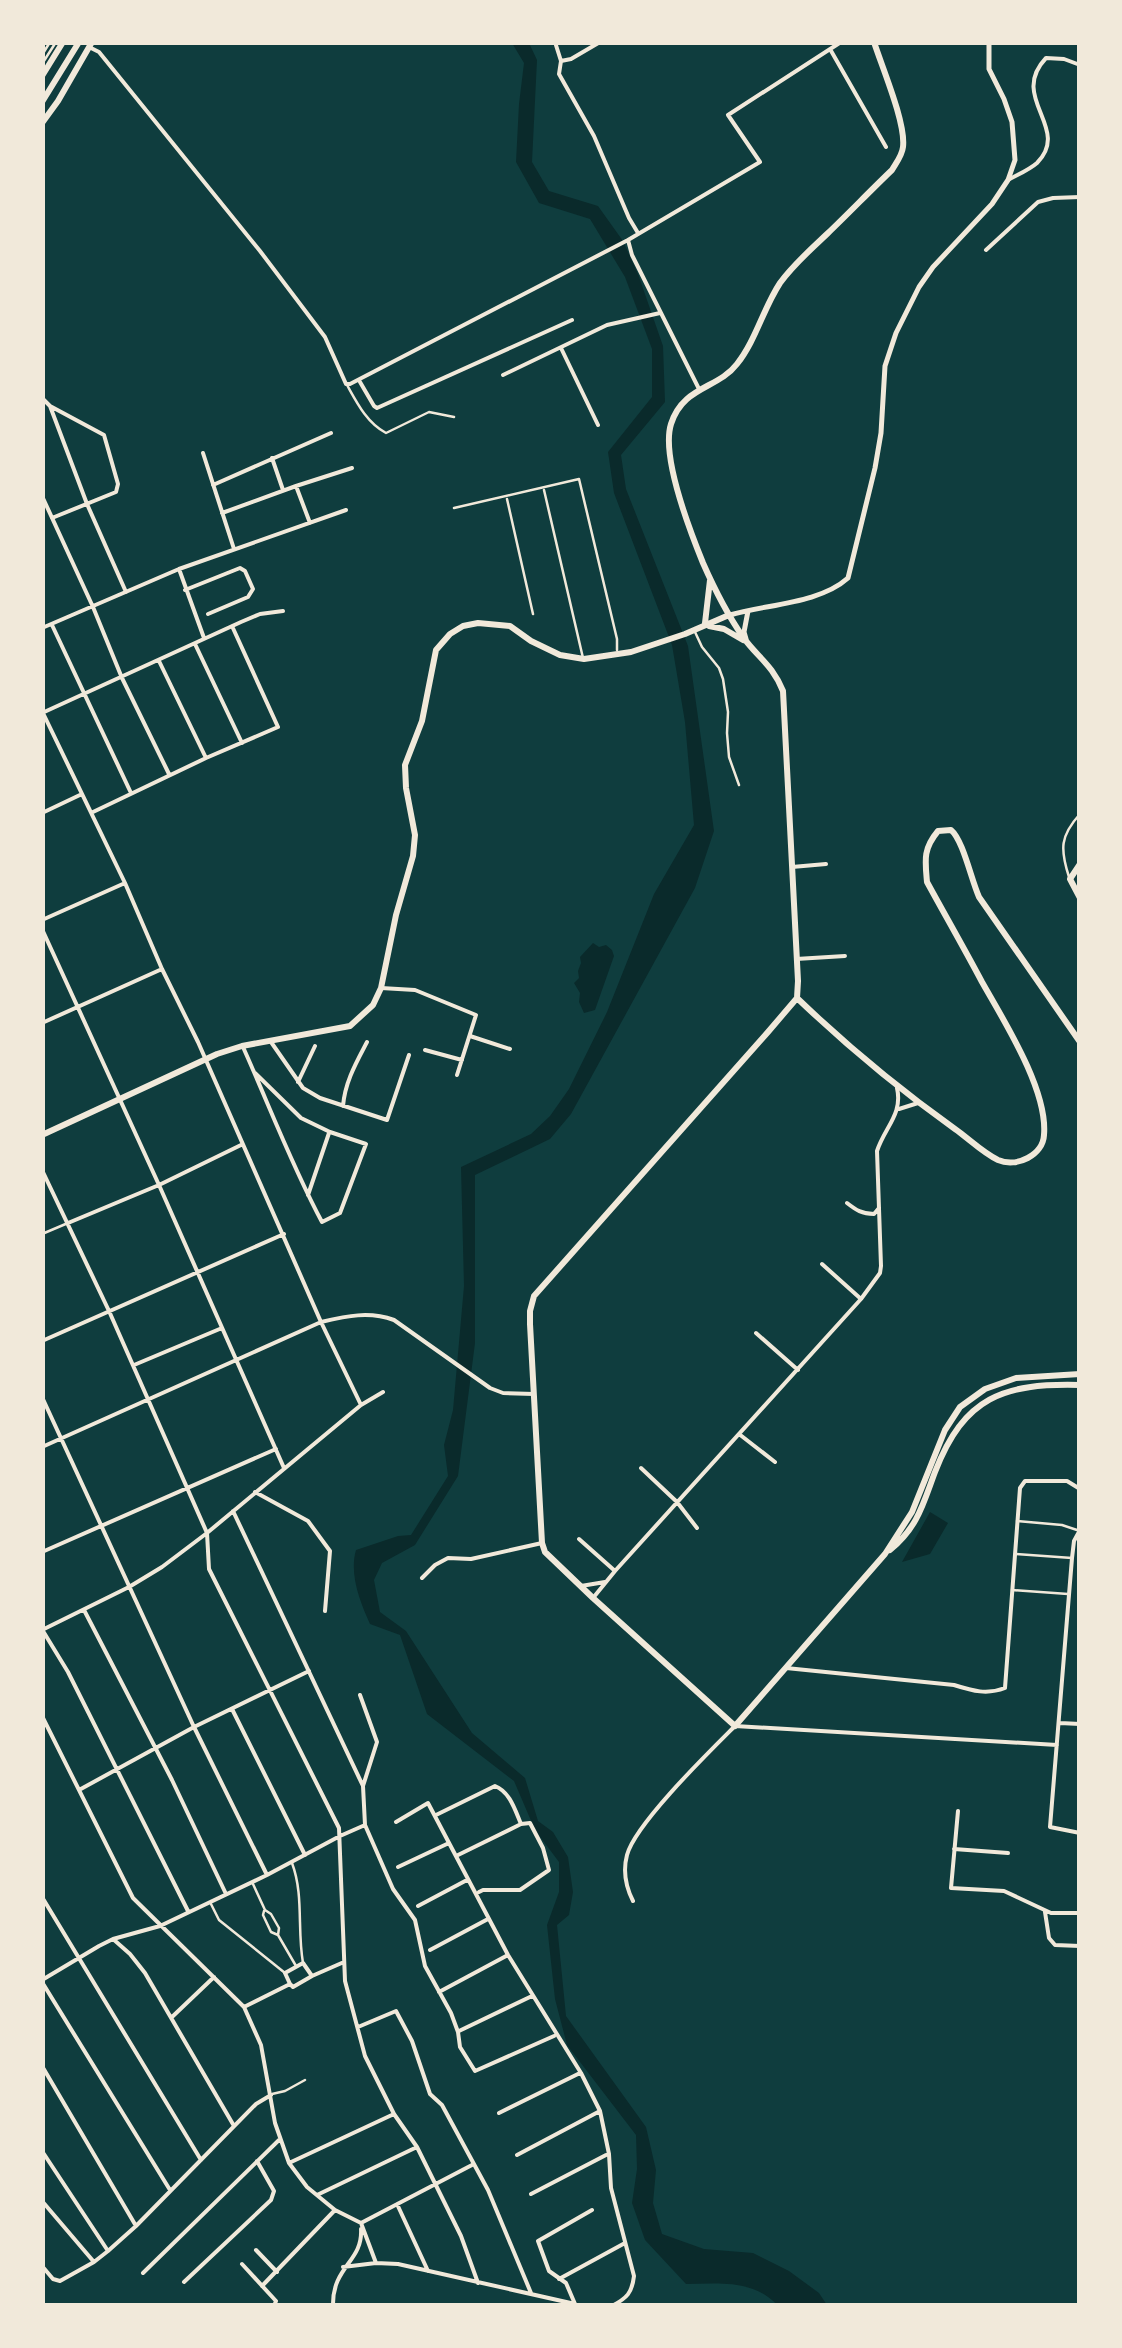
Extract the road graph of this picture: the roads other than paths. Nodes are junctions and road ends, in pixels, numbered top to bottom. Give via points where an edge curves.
1 (79, 42) edge
2 (556, 42) edge
3 (600, 42) edge
4 (841, 42) edge
5 (874, 42) edge
6 (989, 42) edge
7 (51, 43) edge
8 (90, 45) edge
9 (830, 50) junction
10 (42, 55) edge
11 (561, 61) junction
12 (42, 64) edge
13 (1080, 65) edge
14 (42, 76) edge
15 (42, 102) edge
16 (42, 123) edge
17 (886, 147) dead end
18 (1008, 180) junction
19 (1080, 197) edge
20 (638, 233) junction
21 (626, 240) junction
22 (986, 250) dead end
23 (656, 314) junction
24 (572, 320) dead end
25 (561, 348) junction
26 (503, 375) dead end
27 (358, 380) junction
28 (348, 384) junction
29 (699, 389) junction
30 (42, 398) edge
31 (50, 406) junction
32 (454, 417) dead end
33 (598, 425) dead end
34 (332, 432) dead end
35 (203, 453) dead end
36 (272, 458) junction
37 (352, 468) dead end
38 (213, 485) junction
39 (296, 486) junction
40 (543, 487) junction
41 (283, 490) junction
42 (42, 496) edge
43 (507, 496) junction
44 (87, 504) junction
45 (454, 508) dead end
46 (346, 510) dead end
47 (222, 513) junction
48 (52, 518) junction
49 (310, 523) junction
50 (234, 549) junction
51 (179, 569) junction
52 (710, 579) junction
53 (186, 590) junction
54 (126, 592) junction
55 (93, 607) junction
56 (749, 609) junction
57 (283, 611) dead end
58 (208, 614) dead end
59 (532, 614) dead end
60 (727, 616) junction
61 (706, 624) junction
62 (52, 626) junction
63 (232, 626) junction
64 (42, 628) edge
65 (694, 631) junction
66 (685, 633) junction
67 (204, 638) junction
68 (746, 642) junction
69 (195, 644) junction
70 (620, 654) junction
71 (584, 659) junction
72 (159, 661) junction
73 (122, 678) junction
74 (84, 695) junction
75 (43, 712) edge
76 (242, 743) junction
77 (206, 758) junction
78 (170, 775) junction
79 (739, 785) dead end
80 (131, 793) junction
81 (82, 794) junction
82 (42, 813) edge
83 (92, 813) junction
84 (1080, 814) edge
85 (826, 864) dead end
86 (1080, 864) edge
87 (792, 867) junction
88 (1070, 878) junction
89 (124, 883) junction
90 (1080, 898) edge
91 (42, 920) edge
92 (42, 929) edge
93 (845, 956) dead end
94 (796, 959) junction
95 (162, 970) junction
96 (380, 988) junction
97 (797, 998) junction
98 (78, 1006) junction
99 (42, 1023) edge
100 (470, 1036) junction
101 (270, 1041) junction
102 (368, 1042) dead end
103 (1080, 1042) edge
104 (242, 1046) junction
105 (315, 1046) dead end
106 (510, 1049) dead end
107 (425, 1050) dead end
108 (410, 1055) dead end
109 (206, 1058) junction
110 (462, 1060) junction
111 (254, 1073) junction
112 (457, 1075) dead end
113 (298, 1082) junction
114 (896, 1085) junction
115 (118, 1098) junction
116 (919, 1103) junction
117 (343, 1106) junction
118 (898, 1109) junction
119 (330, 1132) junction
120 (42, 1135) edge
121 (243, 1144) junction
122 (42, 1170) edge
123 (159, 1185) junction
124 (308, 1195) junction
125 (847, 1203) dead end
126 (879, 1208) junction
127 (68, 1223) junction
128 (42, 1234) edge
129 (284, 1234) junction
130 (822, 1264) dead end
131 (197, 1272) junction
132 (861, 1299) junction
133 (109, 1311) junction
134 (322, 1322) junction
135 (222, 1328) junction
136 (756, 1333) dead end
137 (42, 1341) edge
138 (237, 1362) junction
139 (133, 1365) junction
140 (798, 1370) junction
141 (1080, 1374) edge
142 (1080, 1386) edge
143 (384, 1392) dead end
144 (534, 1394) junction
145 (42, 1396) edge
146 (149, 1401) junction
147 (361, 1405) junction
148 (738, 1434) junction
149 (62, 1438) junction
150 (42, 1446) edge
151 (276, 1449) junction
152 (774, 1462) dead end
153 (284, 1468) junction
154 (641, 1468) dead end
155 (1080, 1489) edge
156 (188, 1490) junction
157 (256, 1492) junction
158 (677, 1502) junction
159 (233, 1511) junction
160 (1017, 1521) junction
161 (102, 1526) junction
162 (696, 1528) dead end
163 (1079, 1530) edge
164 (208, 1533) junction
165 (580, 1539) dead end
166 (542, 1543) junction
167 (42, 1552) edge
168 (885, 1554) junction
169 (1014, 1554) junction
170 (1072, 1558) junction
171 (615, 1571) junction
172 (422, 1578) dead end
173 (606, 1582) junction
174 (580, 1586) junction
175 (129, 1587) junction
176 (1012, 1590) junction
177 (1069, 1594) junction
178 (593, 1598) junction
179 (84, 1610) junction
180 (324, 1611) dead end
181 (42, 1630) edge
182 (786, 1668) junction
183 (309, 1671) junction
184 (270, 1690) junction
185 (360, 1695) dead end
186 (232, 1709) junction
187 (42, 1716) edge
188 (1060, 1723) junction
189 (1080, 1724) edge
190 (734, 1726) junction
191 (194, 1727) junction
192 (1057, 1745) junction
193 (156, 1748) junction
194 (117, 1767) junction
195 (363, 1786) junction
196 (79, 1790) junction
197 (958, 1810) dead end
198 (436, 1815) junction
199 (396, 1822) dead end
200 (521, 1824) junction
201 (365, 1825) junction
202 (1080, 1833) edge
203 (340, 1836) junction
204 (450, 1843) junction
205 (954, 1849) junction
206 (1008, 1853) dead end
207 (305, 1855) junction
208 (456, 1856) junction
209 (292, 1862) junction
210 (398, 1868) dead end
211 (267, 1876) junction
212 (469, 1878) junction
213 (253, 1882) junction
214 (477, 1893) junction
215 (226, 1894) junction
216 (42, 1897) edge
217 (633, 1901) dead end
218 (211, 1903) junction
219 (418, 1906) dead end
220 (188, 1911) junction
221 (1045, 1911) junction
222 (1080, 1913) edge
223 (488, 1918) junction
224 (160, 1926) junction
225 (113, 1940) junction
226 (1080, 1946) edge
227 (430, 1950) dead end
228 (508, 1955) junction
229 (79, 1956) junction
230 (344, 1962) junction
231 (303, 1963) junction
232 (296, 1966) junction
233 (285, 1973) junction
234 (312, 1976) junction
235 (214, 1977) junction
236 (42, 1981) edge
237 (290, 1984) junction
238 (439, 1992) junction
239 (532, 1996) junction
240 (244, 2007) junction
241 (172, 2017) junction
242 (358, 2027) junction
243 (458, 2032) junction
244 (556, 2035) junction
245 (42, 2066) edge
246 (580, 2072) junction
247 (305, 2080) dead end
248 (270, 2094) junction
249 (600, 2110) junction
250 (225, 2112) junction
251 (499, 2113) dead end
252 (394, 2114) junction
253 (243, 2117) junction
254 (234, 2126) junction
255 (280, 2139) junction
256 (416, 2147) junction
257 (43, 2152) edge
258 (608, 2154) junction
259 (517, 2155) dead end
260 (202, 2160) junction
261 (257, 2161) junction
262 (289, 2164) junction
263 (474, 2164) junction
264 (434, 2183) junction
265 (170, 2190) junction
266 (530, 2194) dead end
267 (317, 2195) junction
268 (42, 2201) edge
269 (397, 2204) junction
270 (335, 2210) junction
271 (592, 2210) dead end
272 (361, 2223) junction
273 (136, 2226) junction
274 (626, 2242) junction
275 (256, 2250) dead end
276 (108, 2251) junction
277 (94, 2262) junction
278 (376, 2263) junction
279 (242, 2264) dead end
280 (42, 2266) edge
281 (343, 2268) junction
282 (428, 2271) junction
283 (277, 2272) junction
284 (143, 2273) dead end
285 (559, 2279) junction
286 (184, 2282) dead end
287 (478, 2283) junction
288 (262, 2286) junction
289 (530, 2294) junction
290 (575, 2304) edge
291 (274, 2306) edge
292 (333, 2306) edge
293 (584, 2306) edge
294 (612, 2306) edge

1 - 15 main road
2 - 11 street
3 - 11 street
4 - 9 street
5 - 29 main road via 902,132 901,154 782,280 734,368
6 - 18 street via 989,69 1012,122 1015,160
7 - 10 street
7 - 12 street
7 - 14 main road
8 - 16 main road
8 - 28 street via 325,336
9 - 17 street
9 - 20 street via 728,115 760,162
11 - 20 street via 559,74
13 - 18 street via 1046,58 1036,68 1034,100 1047,142 1035,165
18 - 56 street via 933,267 896,334 885,366 875,468 848,578 818,596
19 - 22 street via 1038,202
20 - 21 street
21 - 23 street
21 - 27 street
23 - 25 street via 607,325
23 - 29 street
24 - 27 street via 377,408
25 - 26 street
25 - 33 street
27 - 28 street
28 - 32 street via 363,412 386,433 429,412
29 - 52 main road via 678,410 669,444
30 - 31 street
31 - 44 street
31 - 44 street via 104,435 118,484 116,492
34 - 36 street
35 - 38 street
36 - 38 street
36 - 41 street
37 - 39 street
38 - 47 street
39 - 41 street
39 - 49 street
40 - 43 street
40 - 70 street via 579,479
40 - 71 street
41 - 47 street
42 - 48 street
43 - 45 street
43 - 59 street
44 - 48 street
44 - 54 street
46 - 49 street
47 - 50 street
48 - 55 street
49 - 50 street
50 - 51 street
51 - 53 street
51 - 54 street
52 - 60 main road
52 - 61 main road
53 - 58 street via 245,570 248,597
53 - 67 street
54 - 55 street
55 - 62 street
55 - 73 street
56 - 60 street
56 - 68 street
57 - 63 street
60 - 61 main road
60 - 68 main road
61 - 65 main road
61 - 66 main road
61 - 68 main road
62 - 64 street
62 - 74 street
63 - 67 street
63 - 76 street via 278,727
65 - 66 main road
65 - 79 street via 723,679 729,757
66 - 70 main road
67 - 69 street
68 - 87 main road via 782,691
69 - 72 street
69 - 76 street
70 - 71 main road
71 - 96 main road via 489,622 463,626 436,650 405,766 414,856
72 - 73 street
72 - 77 street
73 - 74 street
73 - 78 street
74 - 75 street
74 - 80 street
75 - 81 street
76 - 77 street
77 - 78 street
78 - 80 street
80 - 83 street
81 - 82 street
81 - 83 street
83 - 89 street
84 - 88 street via 1063,838
85 - 87 street
86 - 88 main road
87 - 94 main road
88 - 90 main road
89 - 91 street
89 - 95 street
92 - 98 street
93 - 94 street
94 - 97 main road
95 - 98 street
95 - 109 street
96 - 100 street via 415,990 476,1014
96 - 101 main road via 350,1026
97 - 114 main road
97 - 144 main road via 534,1296
98 - 99 street
98 - 115 street
100 - 106 street
100 - 110 street
101 - 104 main road
101 - 113 street
102 - 117 street via 351,1071
103 - 116 main road via 979,897 960,838 938,830 924,859 927,882 1021,1051 1044,1118 1042,1145 1021,1160 998,1160
104 - 109 main road
104 - 111 street
105 - 113 street
107 - 110 street
108 - 117 street via 387,1120
109 - 115 main road
109 - 121 street
110 - 112 street
111 - 119 street via 301,1118
111 - 124 street
113 - 117 street
114 - 116 main road
114 - 118 street
115 - 120 main road
115 - 123 street
116 - 118 street
118 - 126 street via 877,1151
119 - 124 street
119 - 124 street via 366,1144 340,1212 322,1222
121 - 123 street
121 - 129 street
122 - 127 street
123 - 127 street
123 - 131 street
125 - 126 street via 867,1214
126 - 132 street via 882,1266
127 - 128 street
127 - 133 street
129 - 131 street
129 - 134 street
130 - 132 street
131 - 133 street
131 - 135 street
132 - 140 street
133 - 137 street
133 - 139 street
134 - 138 street
134 - 144 street via 378,1314 490,1388
134 - 147 street
135 - 138 street
135 - 139 street
136 - 140 street
138 - 146 street
138 - 151 street
139 - 146 street
140 - 148 street
141 - 168 main road via 1016,1378 960,1407
142 - 168 main road via 1010,1390 970,1412 936,1468 920,1514
143 - 147 street
144 - 166 main road
145 - 149 street
146 - 149 street
146 - 156 street
147 - 153 street
148 - 152 street
148 - 158 street
149 - 150 street
149 - 161 street
151 - 153 street
151 - 156 street
153 - 157 street
154 - 158 street
155 - 160 street via 1067,1481 1025,1482
156 - 161 street
156 - 164 street
157 - 159 street
157 - 180 street via 308,1521 330,1551
158 - 162 street
158 - 171 street
159 - 164 street
159 - 183 street
160 - 163 street
160 - 169 street
161 - 167 street
161 - 175 street
163 - 170 street
164 - 175 street
164 - 184 street via 209,1569
165 - 171 street
166 - 172 street via 448,1558
166 - 174 main road
168 - 182 main road
169 - 170 street
169 - 176 street
170 - 177 street
171 - 173 street
173 - 174 street
173 - 178 street
174 - 178 main road
175 - 179 street
175 - 191 street
176 - 177 street
176 - 182 street via 1005,1688 994,1692
177 - 188 street
178 - 190 main road
179 - 181 street
179 - 193 street
181 - 194 street
182 - 190 main road
183 - 184 street
183 - 195 street
184 - 186 street
184 - 203 street
185 - 195 street via 377,1742
186 - 191 street
186 - 207 street
187 - 196 street
188 - 189 street
188 - 192 street
190 - 192 street
190 - 217 street via 627,1852
191 - 193 street
191 - 211 street
192 - 202 street via 1050,1827
193 - 194 street
193 - 215 street
194 - 196 street
194 - 220 street
195 - 201 street
196 - 224 street via 127,1888
197 - 205 street
198 - 199 street via 428,1804
198 - 200 street via 495,1786
198 - 204 street
200 - 208 street
200 - 214 street via 530,1822 549,1870 520,1890
201 - 203 street
201 - 238 street via 393,1888 416,1920 425,1966
203 - 207 street
203 - 230 street
204 - 208 street
204 - 210 street
205 - 206 street
205 - 221 street via 951,1888 1004,1891
207 - 209 street
208 - 212 street
209 - 211 street
209 - 231 street
211 - 213 street
212 - 214 street
212 - 219 street
213 - 215 street
213 - 232 street
214 - 223 street
215 - 218 street
216 - 229 street
218 - 220 street
218 - 233 street via 220,1920
220 - 224 street
221 - 222 street
221 - 226 street via 1055,1945
223 - 227 street
223 - 228 street
224 - 225 street
224 - 235 street
225 - 229 street
225 - 241 street via 145,1973
228 - 238 street
228 - 239 street
229 - 236 street
229 - 260 street
230 - 234 street
230 - 242 street
231 - 232 street
231 - 234 street
232 - 233 street
233 - 237 street
234 - 237 street
235 - 240 street
235 - 241 street
236 - 265 street
237 - 240 street
238 - 243 street
239 - 243 street
239 - 244 street
240 - 248 street via 261,2045
241 - 250 street
242 - 252 street
242 - 263 street via 396,2011 430,2094
243 - 244 street via 474,2072
244 - 246 street
245 - 273 street
246 - 249 street
246 - 251 street
247 - 248 street
248 - 253 street
248 - 255 street
249 - 258 street
249 - 259 street
250 - 253 street
250 - 254 street
252 - 256 street
252 - 262 street
253 - 254 street
254 - 260 street
255 - 261 street
255 - 262 street
256 - 264 street
256 - 267 street
257 - 276 street
258 - 266 street
258 - 274 street
260 - 265 street
261 - 284 street
261 - 286 street via 274,2191 271,2200
262 - 267 street
263 - 264 street
263 - 289 street
264 - 269 street
264 - 287 street
265 - 273 street
267 - 270 street
268 - 277 street
269 - 272 street
269 - 282 street
270 - 272 street
270 - 283 street
271 - 285 street via 538,2241
272 - 278 street
272 - 281 street via 359,2251
273 - 276 street
274 - 285 street
274 - 294 street via 633,2288
275 - 283 street
276 - 277 street
277 - 280 street via 56,2280
278 - 281 street
278 - 282 street
279 - 288 street
281 - 292 street
282 - 287 street
283 - 288 street
285 - 290 street
287 - 289 street
288 - 291 street
289 - 290 street
290 - 293 street

